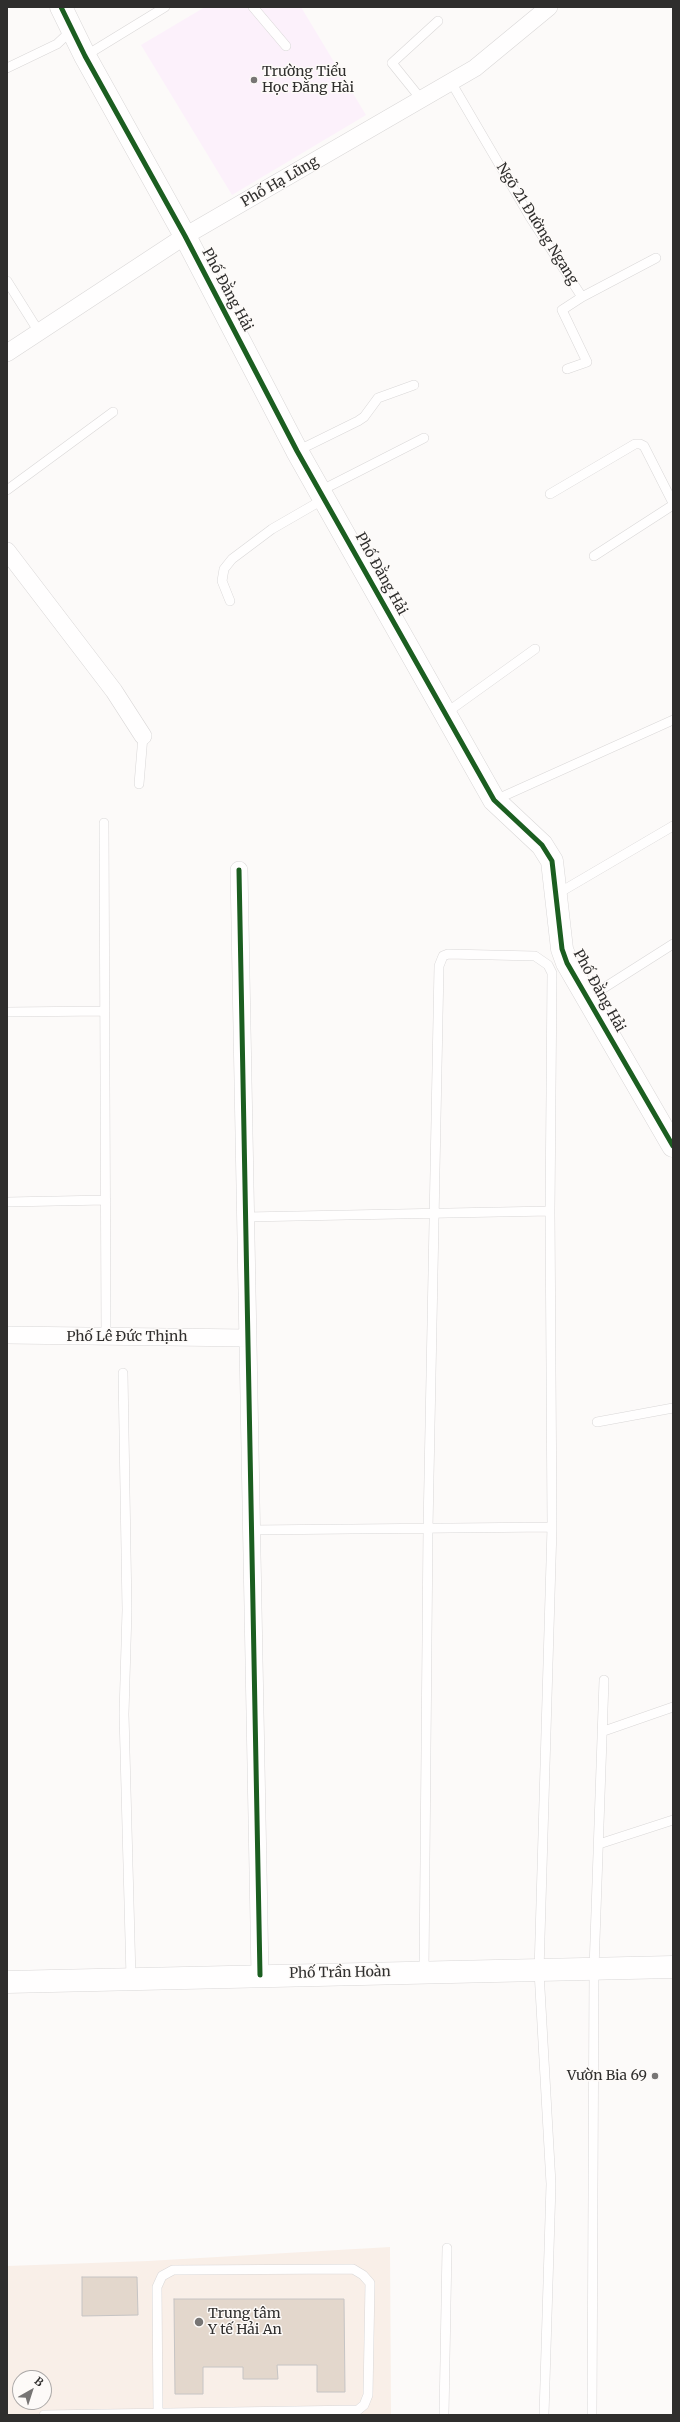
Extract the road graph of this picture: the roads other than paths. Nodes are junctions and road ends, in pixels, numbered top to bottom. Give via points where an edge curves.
1 (60, 7) edge
2 (165, 7) edge
3 (253, 7) edge
4 (549, 7) edge
5 (438, 21) dead end
6 (73, 29) junction
7 (286, 46) dead end
8 (85, 56) junction
9 (7, 68) edge
10 (451, 82) junction
11 (421, 99) junction
12 (185, 236) junction
13 (656, 258) dead end
14 (7, 281) edge
15 (582, 297) junction
16 (39, 332) junction
17 (7, 353) edge
18 (567, 369) dead end
19 (414, 385) dead end
20 (113, 412) dead end
21 (424, 438) dead end
22 (297, 451) junction
23 (7, 490) edge
24 (550, 494) dead end
25 (322, 495) junction
26 (673, 504) edge
27 (7, 551) edge
28 (594, 556) dead end
29 (230, 601) dead end
30 (536, 649) dead end
31 (446, 713) junction
32 (673, 720) edge
33 (143, 736) joint
34 (138, 784) dead end
35 (494, 800) junction
36 (104, 823) dead end
37 (673, 826) edge
38 (239, 870) dead end
39 (557, 894) junction
40 (673, 944) edge
41 (588, 998) junction
42 (105, 1011) junction
43 (7, 1012) edge
44 (671, 1136) edge
45 (106, 1200) junction
46 (7, 1202) edge
47 (550, 1211) junction
48 (434, 1213) junction
49 (246, 1217) junction
50 (7, 1335) edge
51 (106, 1337) junction
52 (248, 1338) junction
53 (123, 1373) dead end
54 (673, 1408) edge
55 (597, 1422) dead end
56 (428, 1528) junction
57 (552, 1528) junction
58 (252, 1530) junction
59 (604, 1680) dead end
60 (673, 1707) edge
61 (604, 1731) junction
62 (673, 1820) edge
63 (599, 1844) junction
64 (673, 1967) edge
65 (594, 1969) junction
66 (424, 1971) junction
67 (539, 1971) junction
68 (260, 1975) junction
69 (131, 1978) junction
70 (7, 1982) edge
71 (448, 2248) dead end
72 (158, 2413) junction
73 (259, 2413) edge
74 (44, 2415) edge
75 (444, 2415) edge
76 (544, 2415) edge
77 (592, 2415) edge

1 - 6 street, Phố Đằng Hải
2 - 8 lane
3 - 7 lane
4 - 10 street, Phố Hạ Lũng via 475,68
5 - 11 lane via 392,63
6 - 8 street, Phố Đằng Hải
6 - 9 lane via 57,44
8 - 12 street, Phố Đằng Hải
10 - 11 street, Phố Hạ Lũng
10 - 15 lane, Ngõ 21 Đường Ngang via 530,217
11 - 12 street, Phố Hạ Lũng
12 - 16 street, Phố Hạ Lũng
12 - 22 street, Phố Đằng Hải
13 - 15 lane
14 - 16 lane
15 - 18 lane, Ngõ 21 Đường Ngang via 562,310 587,362
16 - 17 street, Phố Hạ Lũng
19 - 22 lane via 378,398 358,421
20 - 23 lane
21 - 25 lane
22 - 25 street, Phố Đằng Hải
24 - 26 lane via 635,444 640,444 646,450
25 - 29 lane via 232,559 224,569 222,580
25 - 31 street, Phố Đằng Hải
26 - 28 lane
27 - 33 street via 114,692
30 - 31 lane
31 - 35 street, Phố Đằng Hải
32 - 35 lane
33 - 34 lane
35 - 39 street, Phố Đằng Hải via 542,845 552,861
36 - 42 lane
37 - 39 lane
38 - 49 street
39 - 41 street, Phố Đằng Hải via 562,949 567,964
40 - 41 lane
41 - 44 street, Phố Đằng Hải
42 - 43 lane
42 - 45 lane
45 - 46 lane
45 - 51 lane
47 - 48 lane
47 - 48 lane via 552,973 548,965 535,956 448,954 443,956 438,966
47 - 57 lane
48 - 49 lane
48 - 56 lane
49 - 52 street
50 - 51 street, Phố Lê Đức Thịnh
51 - 52 street, Phố Lê Đức Thịnh
52 - 58 street
53 - 69 lane via 127,1610 124,1714
54 - 55 lane
56 - 57 lane
56 - 58 lane
56 - 66 lane
57 - 67 lane
58 - 68 street
59 - 61 lane
60 - 61 lane
61 - 63 lane
62 - 63 lane
63 - 65 lane
64 - 65 street, Phố Trần Hoàn
65 - 67 street, Phố Trần Hoàn
65 - 77 lane
66 - 67 street, Phố Trần Hoàn
66 - 68 street, Phố Trần Hoàn
67 - 76 lane via 550,2184
68 - 69 street, Phố Trần Hoàn
69 - 70 street, Phố Trần Hoàn
71 - 75 lane
72 - 73 lane
72 - 73 lane via 157,2287 162,2276 173,2270 353,2269 363,2275 370,2283 368,2395 364,2405 358,2410
72 - 74 lane

